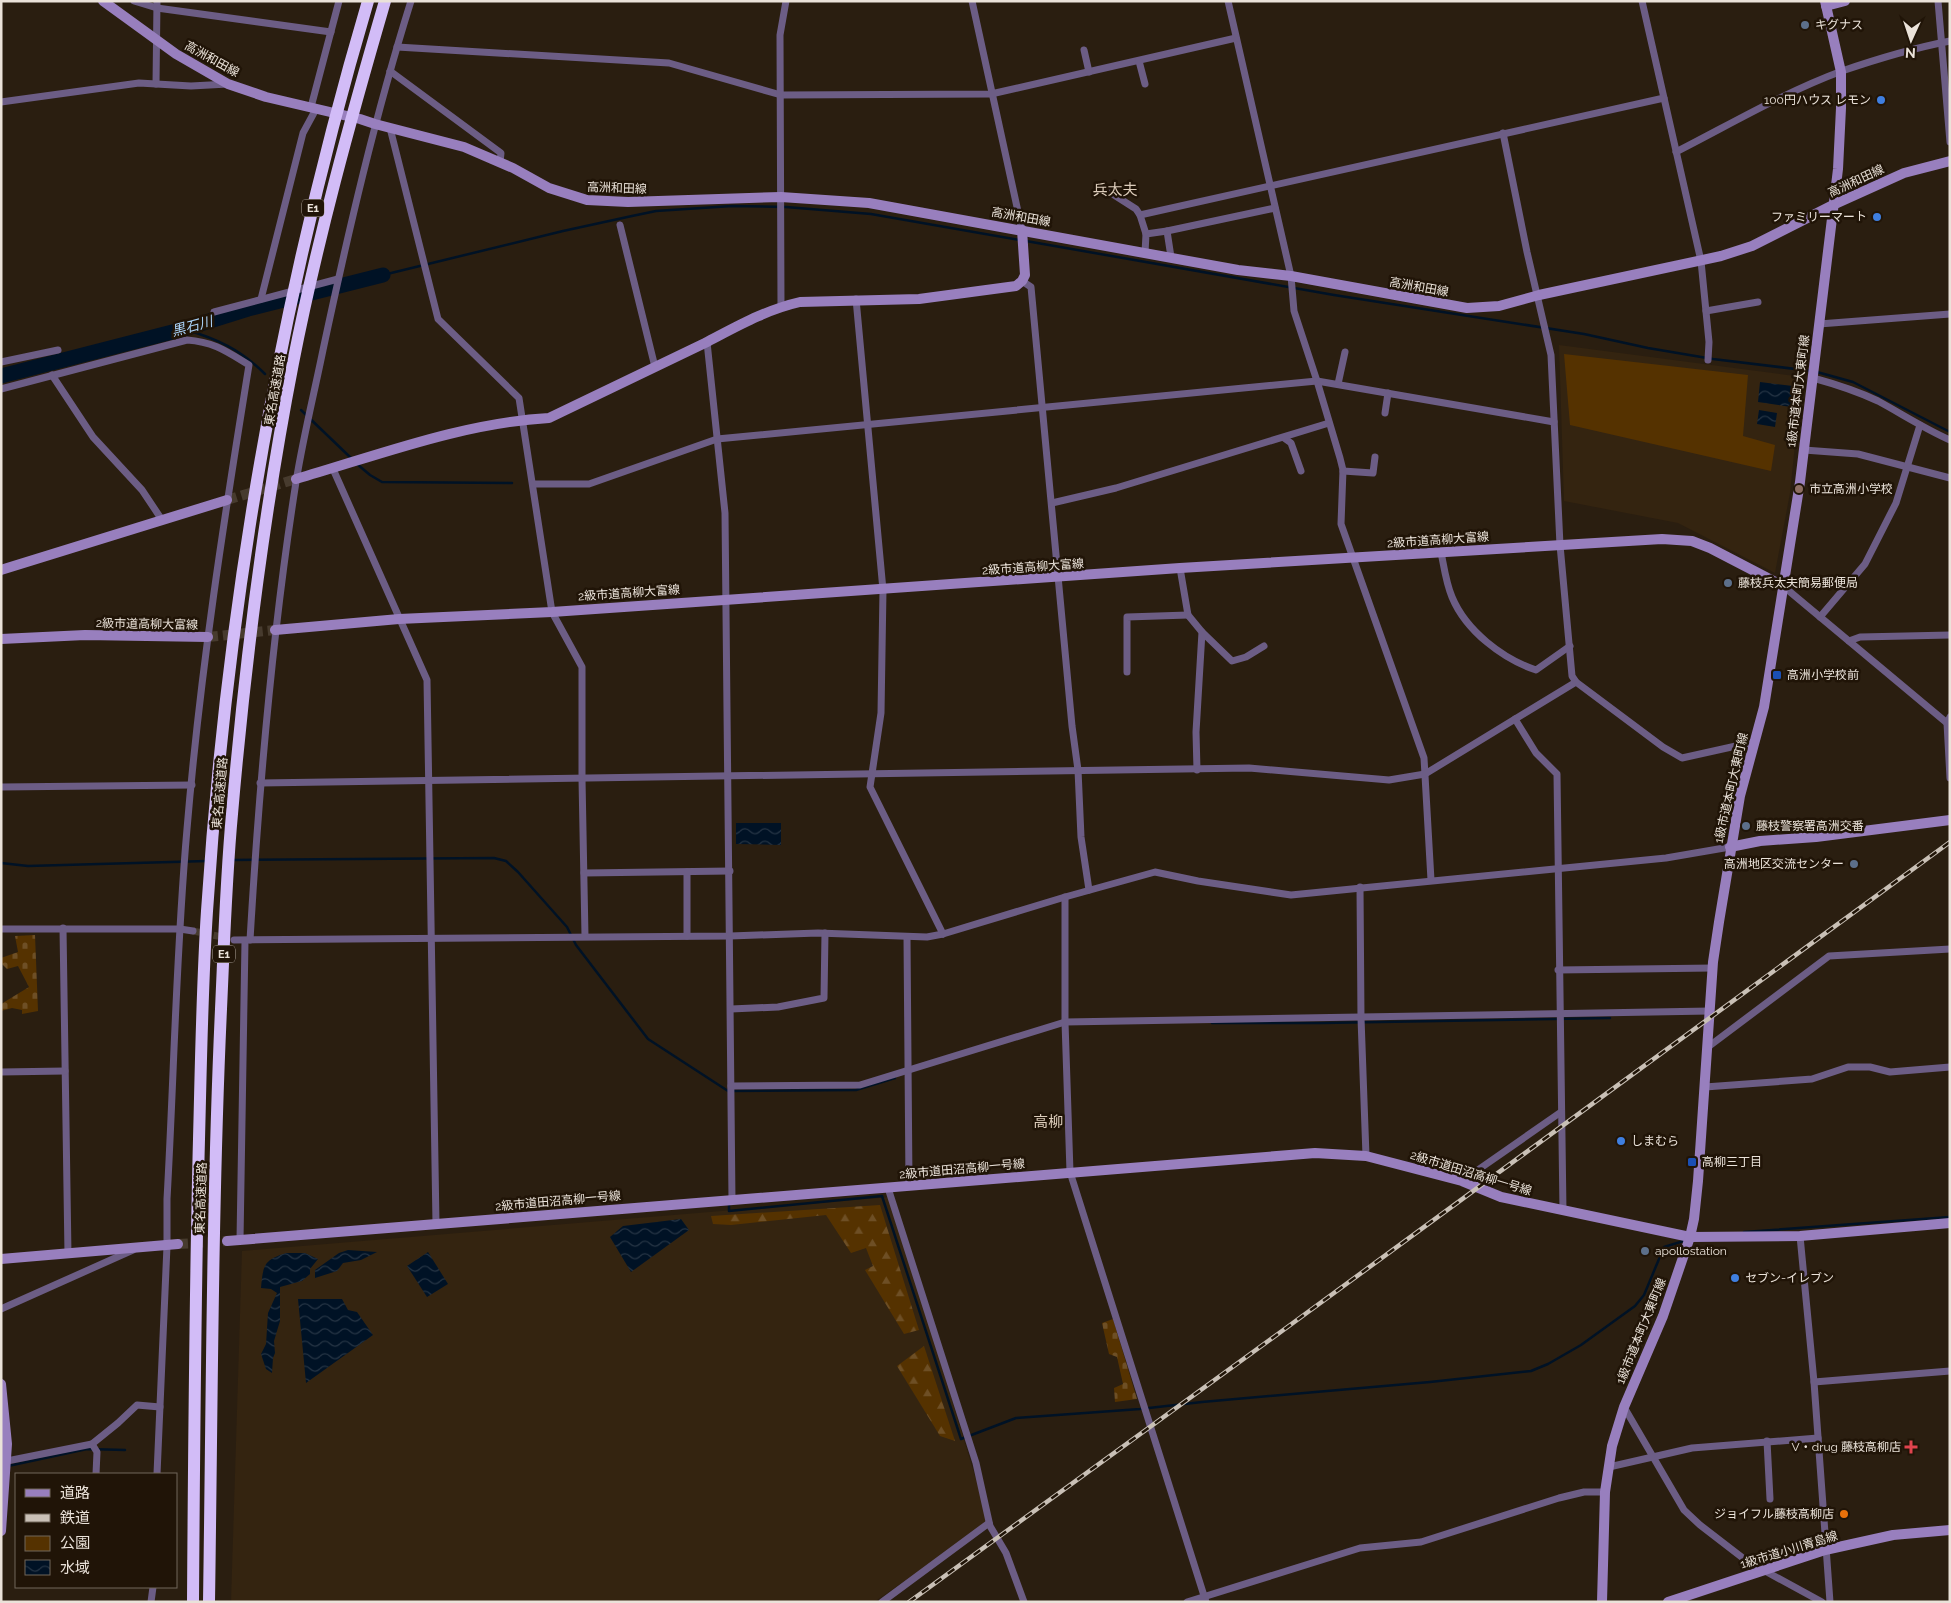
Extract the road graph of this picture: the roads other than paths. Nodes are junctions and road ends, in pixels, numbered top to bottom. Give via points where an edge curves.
1 (102, 1) edge
2 (134, 1) edge
3 (339, 1) edge
4 (368, 1) edge
5 (385, 1) edge
6 (411, 1) edge
7 (786, 1) edge
8 (972, 1) edge
9 (1228, 1) edge
10 (1642, 1) edge
11 (1845, 1) edge
12 (1938, 1) edge
13 (1826, 3) edge
14 (157, 5) edge
15 (330, 32) junction
16 (1236, 38) junction
17 (156, 40) junction
18 (1950, 41) edge
19 (1941, 43) junction
20 (397, 48) junction
21 (1084, 50) dead end
22 (1139, 62) junction
23 (390, 71) junction
24 (1089, 72) junction
25 (1841, 72) junction
26 (156, 84) junction
27 (228, 84) junction
28 (1145, 84) dead end
29 (991, 94) junction
30 (781, 95) junction
31 (1664, 98) junction
32 (1, 102) edge
33 (314, 108) junction
34 (375, 124) junction
35 (390, 128) junction
36 (1503, 133) junction
37 (1950, 142) edge
38 (1676, 152) junction
39 (1950, 161) edge
40 (500, 162) junction
41 (1100, 186) dead end
42 (1270, 186) junction
43 (781, 197) junction
44 (1834, 205) junction
45 (1275, 208) junction
46 (1140, 215) junction
47 (620, 225) dead end
48 (1022, 230) junction
49 (1167, 231) junction
50 (1146, 234) junction
51 (1146, 253) junction
52 (1171, 257) junction
53 (1701, 261) junction
54 (1291, 276) junction
55 (338, 280) junction
56 (1022, 281) junction
57 (1539, 295) junction
58 (261, 299) junction
59 (856, 299) junction
60 (1758, 302) dead end
61 (781, 306) junction
62 (1706, 311) junction
63 (214, 312) dead end
64 (1950, 314) edge
65 (1819, 324) junction
66 (707, 342) junction
67 (58, 350) dead end
68 (1345, 352) dead end
69 (1708, 360) dead end
70 (1, 362) edge
71 (655, 367) junction
72 (52, 375) junction
73 (1812, 378) junction
74 (1318, 381) junction
75 (1338, 384) junction
76 (1, 389) edge
77 (1388, 393) junction
78 (1042, 406) junction
79 (1385, 413) dead end
80 (523, 419) junction
81 (1554, 422) junction
82 (1329, 424) junction
83 (868, 425) junction
84 (1920, 425) junction
85 (1284, 438) junction
86 (717, 439) junction
87 (1950, 440) edge
88 (1804, 450) junction
89 (1375, 457) dead end
90 (1906, 466) junction
91 (333, 469) junction
92 (1301, 471) dead end
93 (1343, 471) junction
94 (1950, 478) edge
95 (296, 480) junction
96 (532, 484) junction
97 (227, 500) junction
98 (1052, 503) junction
99 (162, 520) junction
100 (1560, 545) junction
101 (1441, 552) junction
102 (1352, 558) junction
103 (1180, 568) junction
104 (1, 570) edge
105 (1058, 578) junction
106 (1783, 586) junction
107 (884, 590) junction
108 (726, 598) junction
109 (552, 612) junction
110 (1188, 615) junction
111 (1820, 617) junction
112 (400, 619) junction
113 (275, 630) junction
114 (1202, 632) junction
115 (1950, 635) edge
116 (208, 637) junction
117 (1, 639) edge
118 (1849, 641) junction
119 (1264, 646) dead end
120 (1570, 646) junction
121 (1127, 672) dead end
122 (1576, 682) junction
123 (1515, 719) junction
124 (1948, 720) edge
125 (1754, 742) junction
126 (1078, 770) junction
127 (1197, 770) junction
128 (873, 772) junction
129 (1425, 774) junction
130 (729, 776) junction
131 (1950, 778) edge
132 (582, 779) junction
133 (428, 781) junction
134 (260, 783) junction
135 (1, 786) edge
136 (192, 786) junction
137 (1950, 820) edge
138 (1730, 847) junction
139 (1557, 870) junction
140 (730, 871) junction
141 (687, 872) junction
142 (584, 873) junction
143 (1431, 880) junction
144 (1360, 887) junction
145 (1089, 890) junction
146 (1065, 897) junction
147 (63, 928) junction
148 (1, 929) edge
149 (180, 929) junction
150 (192, 931) tunnel mouth
151 (825, 933) junction
152 (943, 934) junction
153 (585, 936) junction
154 (688, 936) junction
155 (730, 936) junction
156 (907, 937) junction
157 (430, 938) junction
158 (234, 940) tunnel mouth
159 (247, 940) junction
160 (1950, 948) edge
161 (1713, 968) junction
162 (1558, 970) junction
163 (731, 1009) junction
164 (1710, 1011) junction
165 (1559, 1014) junction
166 (1361, 1018) junction
167 (1065, 1022) junction
168 (1708, 1047) junction
169 (1950, 1067) edge
170 (909, 1069) junction
171 (65, 1071) junction
172 (1, 1072) edge
173 (731, 1086) junction
174 (1704, 1087) junction
175 (1561, 1112) junction
176 (1366, 1156) junction
177 (1070, 1172) junction
178 (1462, 1181) junction
179 (909, 1186) junction
180 (888, 1188) junction
181 (732, 1200) junction
182 (1562, 1211) junction
183 (1950, 1223) edge
184 (436, 1224) junction
185 (1800, 1236) junction
186 (1690, 1237) junction
187 (240, 1240) junction
188 (227, 1241) tunnel mouth
189 (178, 1244) tunnel mouth
190 (167, 1246) junction
191 (130, 1249) junction
192 (68, 1254) junction
193 (1, 1259) edge
194 (1, 1309) edge
195 (1950, 1371) edge
196 (1814, 1382) junction
197 (1, 1384) edge
198 (160, 1407) junction
199 (1624, 1407) junction
200 (1818, 1438) junction
201 (1767, 1441) junction
202 (92, 1444) junction
203 (1652, 1456) junction
204 (4, 1462) edge
205 (1609, 1466) junction
206 (96, 1473) edge
207 (157, 1473) edge
208 (1605, 1492) junction
209 (1770, 1499) dead end
210 (989, 1523) junction
211 (1950, 1530) edge
212 (1, 1531) edge
213 (1825, 1550) junction
214 (1763, 1571) junction
215 (153, 1588) edge
216 (1205, 1599) edge
217 (151, 1602) edge
218 (192, 1602) edge
219 (209, 1602) edge
220 (882, 1602) edge
221 (1024, 1602) edge
222 (1186, 1602) edge
223 (1602, 1602) edge
224 (1668, 1602) edge
225 (1822, 1602) edge
226 (1830, 1602) edge

1 - 17 street, 高洲和田線
2 - 14 street
3 - 15 street
4 - 218 highway, 東名高速道路 / E1 via 340,95 287,314 252,505 222,726 206,914 202,1015
5 - 219 highway, 東名高速道路 / E1 via 347,134 292,367 253,615 231,818 218,1066
6 - 20 street
7 - 30 street via 780,35
8 - 29 street
9 - 16 street
10 - 31 street
11 - 13 street
12 - 19 street
13 - 25 street, 1級市道本町大東町線
14 - 15 street
14 - 17 street
15 - 33 street
16 - 22 street
16 - 42 street
17 - 26 street
17 - 27 street, 高洲和田線
18 - 19 street
19 - 25 street
19 - 37 street
20 - 23 street
20 - 30 street via 669,63
21 - 24 street
22 - 24 street
22 - 28 street
23 - 34 street
23 - 40 street via 501,153
24 - 29 street
25 - 38 street via 1781,98
25 - 44 street, 1級市道本町大東町線
26 - 27 street
26 - 32 street via 139,83
27 - 33 street, 高洲和田線
29 - 30 street
29 - 48 street
30 - 43 street
31 - 36 street
31 - 38 street
33 - 34 street, 高洲和田線
33 - 58 street via 303,133
34 - 35 street, 高洲和田線
34 - 55 street
35 - 40 street, 高洲和田線 via 464,147
35 - 80 street via 438,320 519,398
36 - 42 street
36 - 57 street
38 - 53 street
39 - 44 street, 高洲和田線 via 1904,173
40 - 43 street, 高洲和田線 via 549,188 587,200 628,202
41 - 46 street via 1136,209
42 - 45 street
42 - 46 street
43 - 48 street, 高洲和田線 via 869,203
43 - 61 street
44 - 53 street, 高洲和田線 via 1752,246
44 - 65 street, 1級市道本町大東町線
45 - 49 street
45 - 54 street
46 - 50 street
47 - 71 street
48 - 51 street, 高洲和田線
48 - 56 street via 1025,275
49 - 50 street
49 - 52 street
50 - 51 street
51 - 52 street, 高洲和田線
52 - 54 street, 高洲和田線
53 - 57 street, 高洲和田線
53 - 62 street
54 - 57 street, 高洲和田線 via 1467,308 1499,306
54 - 74 street via 1294,311
55 - 58 street
55 - 95 street
56 - 59 street via 1016,286 919,299
56 - 78 street via 1031,286
57 - 81 street via 1552,355
58 - 63 street
59 - 61 street
59 - 83 street
60 - 62 street
61 - 66 street
62 - 69 street
64 - 65 street
65 - 73 street, 1級市道本町大東町線
66 - 71 street
66 - 86 street
67 - 70 street
68 - 75 street
71 - 80 street via 549,418
72 - 76 street
72 - 97 street via 187,340 206,342 249,365
72 - 99 street via 93,437 142,490
73 - 84 street via 1847,387
73 - 88 street, 1級市道本町大東町線
74 - 75 street
74 - 78 street
74 - 82 street
75 - 77 street
77 - 79 street
77 - 81 street
78 - 83 street
78 - 98 street
80 - 91 street via 454,433
80 - 96 street
81 - 100 street
82 - 85 street
82 - 93 street
83 - 86 street
83 - 107 street
84 - 87 street
84 - 90 street
85 - 92 street via 1291,443
85 - 98 street via 1116,488
86 - 96 street via 589,484
86 - 108 street via 724,513
88 - 90 street via 1858,454
88 - 106 street, 1級市道本町大東町線
89 - 93 street via 1373,473
90 - 94 street
90 - 111 street via 1896,503 1865,564
91 - 95 street
91 - 112 street
93 - 102 street via 1340,524
95 - 113 street
96 - 109 street
97 - 99 street
97 - 116 street
98 - 105 street
99 - 104 street
100 - 101 street, 2級市道高柳大富線
100 - 106 street, 2級市道高柳大富線 via 1662,539 1692,541
100 - 120 street
101 - 102 street, 2級市道高柳大富線
101 - 120 street via 1452,598 1475,631 1499,652 1536,670
102 - 103 street, 2級市道高柳大富線
102 - 129 street via 1424,758
103 - 105 street, 2級市道高柳大富線
103 - 110 street
105 - 107 street, 2級市道高柳大富線
105 - 126 street
106 - 111 street
106 - 125 street, 1級市道本町大東町線 via 1764,707
107 - 108 street, 2級市道高柳大富線
107 - 128 street via 881,713
108 - 109 street, 2級市道高柳大富線
108 - 130 street
109 - 112 street, 2級市道高柳大富線
109 - 132 street via 582,667
110 - 114 street
110 - 121 street via 1127,617
111 - 118 street
112 - 113 street, 2級市道高柳大富線
112 - 133 street via 427,680
113 - 134 street
114 - 119 street via 1232,661
114 - 127 street
115 - 118 street via 1860,637
116 - 117 street, 2級市道高柳大富線 via 85,635
116 - 136 street
118 - 124 street
120 - 122 street via 1572,676
122 - 123 street
122 - 125 street via 1663,748 1682,758
123 - 129 street
123 - 139 street via 1536,753 1557,774
124 - 131 street
125 - 138 street, 1級市道本町大東町線
126 - 127 street
126 - 128 street
126 - 145 street via 1081,837
127 - 129 street via 1249,768 1388,780
128 - 130 street
128 - 152 street via 870,787
129 - 143 street
130 - 132 street
130 - 140 street
132 - 133 street
132 - 142 street
133 - 134 street
133 - 157 street
134 - 159 street
135 - 136 street
136 - 149 street
137 - 138 street
138 - 139 street
138 - 161 street, 1級市道本町大東町線
139 - 143 street
139 - 162 street
140 - 141 street
140 - 155 street
141 - 142 street
141 - 154 street
142 - 153 street
143 - 144 street
144 - 145 street via 1291,895 1155,872
144 - 166 street
145 - 146 street
146 - 152 street
146 - 167 street
147 - 148 street
147 - 149 street
147 - 171 street
149 - 150 street
149 - 190 street
151 - 155 street
151 - 156 street
151 - 163 street via 824,998 778,1007
152 - 156 street
153 - 154 street
153 - 157 street
154 - 155 street
155 - 163 street
156 - 170 street
157 - 159 street
157 - 184 street
158 - 159 street
159 - 187 street
160 - 168 street via 1829,956
161 - 162 street
161 - 164 street, 1級市道本町大東町線
162 - 165 street
163 - 173 street
164 - 165 street
164 - 168 street, 1級市道本町大東町線
165 - 166 street
165 - 175 street
166 - 167 street
166 - 176 street
167 - 170 street
167 - 177 street
168 - 174 street, 1級市道本町大東町線
169 - 174 street via 1890,1072 1870,1067 1848,1067 1812,1079
170 - 173 street via 860,1085
170 - 179 street
171 - 172 street
171 - 192 street
173 - 181 street
174 - 186 street, 1級市道本町大東町線 via 1698,1181
175 - 178 street
175 - 182 street
176 - 177 street, 2級市道田沼高柳一号線 via 1315,1153
176 - 178 street, 2級市道田沼高柳一号線
177 - 179 street, 2級市道田沼高柳一号線
177 - 216 street
178 - 182 street, 2級市道田沼高柳一号線 via 1501,1197
179 - 180 street, 2級市道田沼高柳一号線
180 - 181 street, 2級市道田沼高柳一号線
180 - 210 street via 976,1463
181 - 184 street, 2級市道田沼高柳一号線
182 - 186 street, 2級市道田沼高柳一号線
183 - 185 street, 2級市道田沼高柳一号線
184 - 187 street, 2級市道田沼高柳一号線
185 - 186 street, 2級市道田沼高柳一号線
185 - 196 street
186 - 199 street, 1級市道本町大東町線 via 1663,1316
187 - 188 street, 2級市道田沼高柳一号線
189 - 190 street
190 - 191 street
190 - 198 street
191 - 192 street
191 - 194 street
192 - 193 street
195 - 196 street
196 - 200 street
197 - 204 street via 5,1417
198 - 202 street via 137,1405
198 - 207 street
199 - 203 street
199 - 205 street, 1級市道本町大東町線
200 - 201 street
200 - 213 street
201 - 203 street via 1692,1448
201 - 209 street
202 - 204 street
202 - 206 street via 97,1452
203 - 205 street
203 - 214 street via 1684,1510
204 - 212 street
205 - 208 street, 1級市道本町大東町線
208 - 216 street via 1584,1492 1558,1498 1421,1542 1360,1548
208 - 223 street, 1級市道本町大東町線
210 - 220 street
210 - 221 street via 1006,1553
211 - 213 street, 1級市道小川青島線 via 1893,1535
213 - 214 street, 1級市道小川青島線
213 - 226 street
214 - 224 street, 1級市道小川青島線
214 - 225 street
215 - 217 street
216 - 222 street

